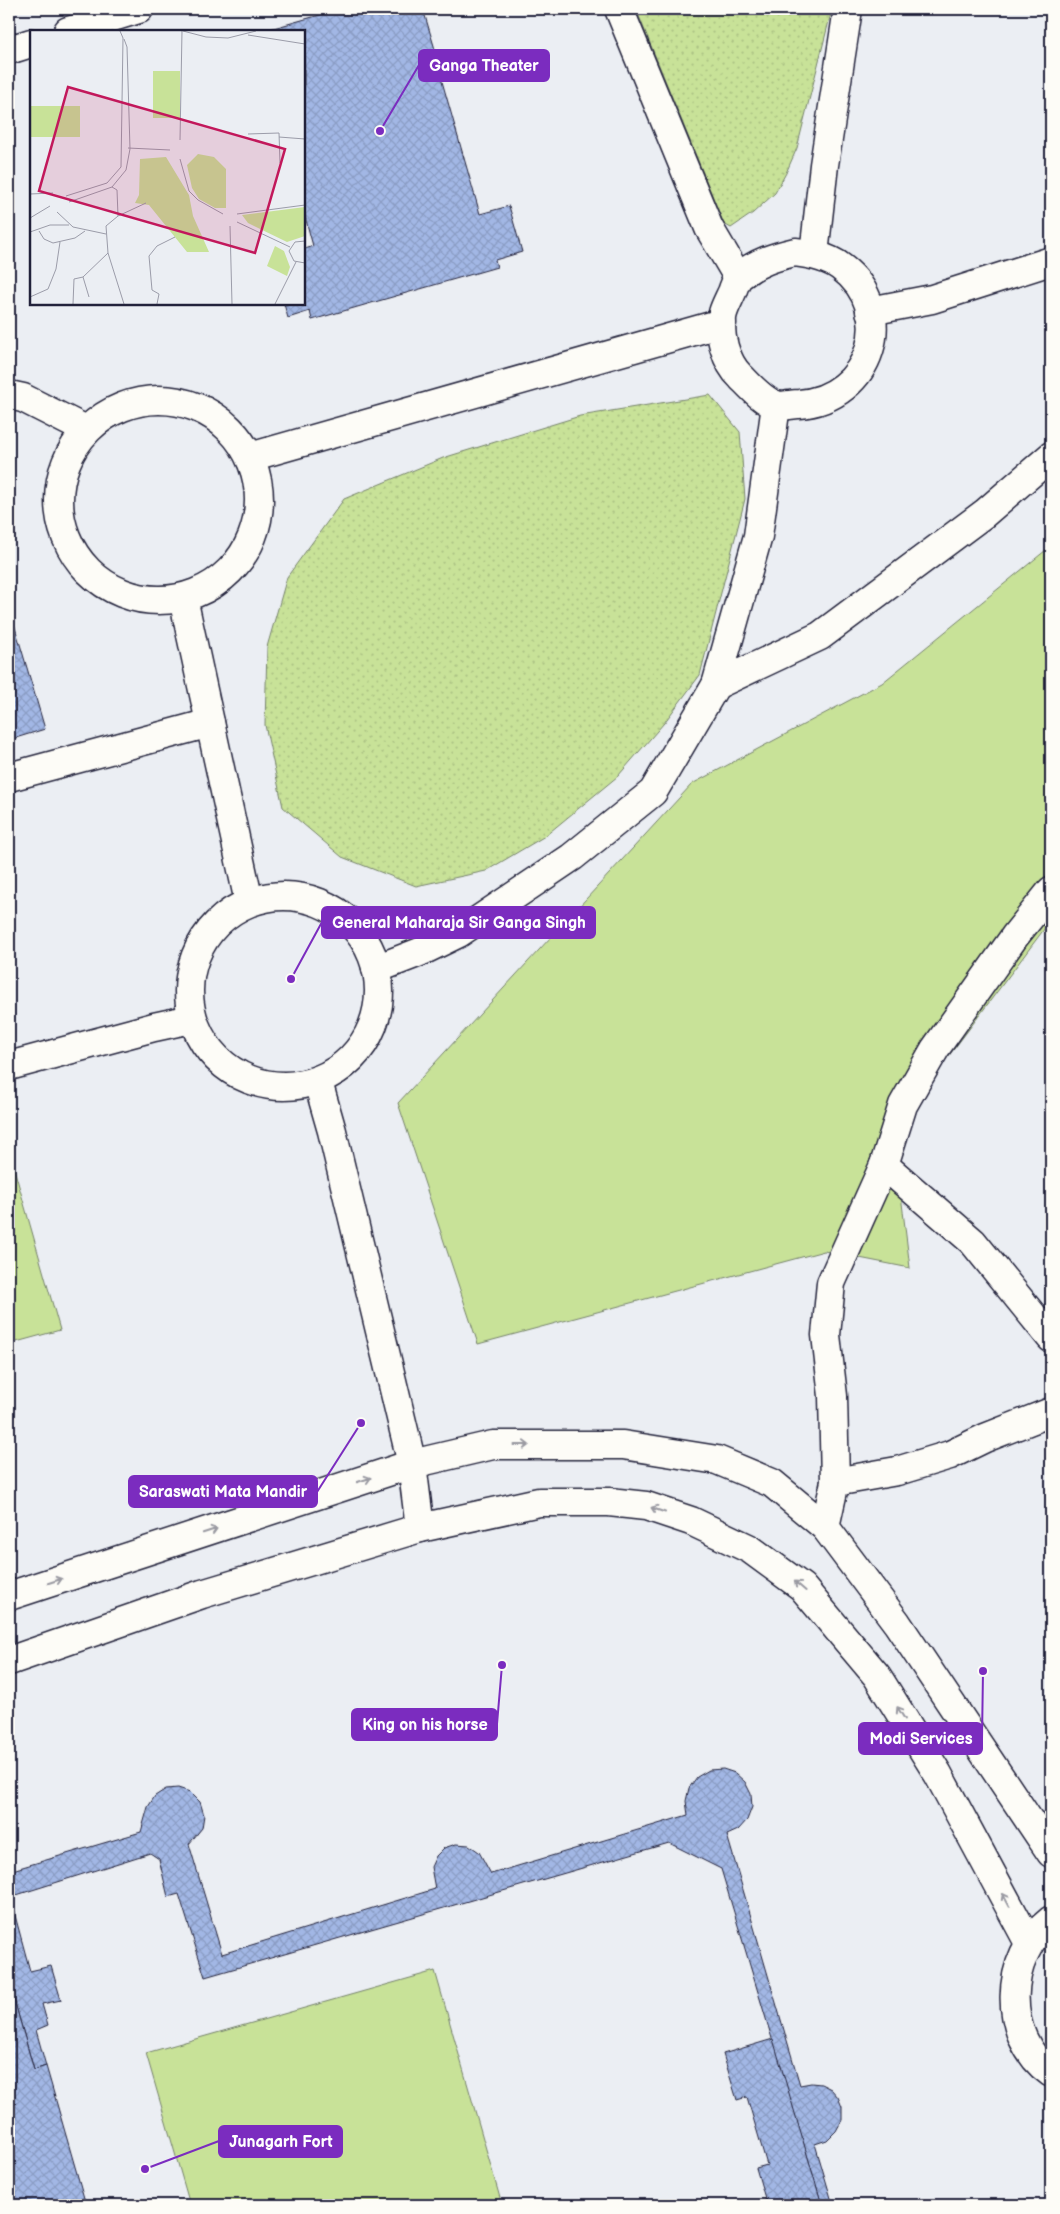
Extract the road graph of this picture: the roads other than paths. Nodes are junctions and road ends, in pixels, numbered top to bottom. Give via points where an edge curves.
1 (139, 9) edge
2 (619, 9) edge
3 (848, 9) edge
4 (71, 30) edge
5 (30, 43) edge
6 (9, 50) edge
7 (814, 254) junction
8 (1051, 261) edge
9 (738, 277) junction
10 (870, 311) junction
11 (722, 323) junction
12 (9, 395) edge
13 (776, 405) junction
14 (86, 430) junction
15 (1051, 456) edge
16 (250, 457) junction
17 (183, 598) junction
18 (716, 685) junction
19 (210, 723) junction
20 (9, 777) edge
21 (1051, 891) edge
22 (249, 902) junction
23 (376, 969) junction
24 (191, 1019) junction
25 (9, 1066) edge
26 (318, 1082) junction
27 (884, 1165) junction
28 (1051, 1338) edge
29 (1051, 1412) edge
30 (412, 1464) junction
31 (836, 1482) junction
32 (825, 1527) junction
33 (420, 1528) junction
34 (9, 1596) edge
35 (9, 1660) edge
36 (1051, 1852) edge
37 (1051, 1920) edge
38 (1029, 1943) junction
39 (1032, 2053) junction
40 (1051, 2073) edge
41 (1051, 2094) edge

1 - 4 street
2 - 9 street via 709,228
3 - 7 street
5 - 6 street
7 - 9 street via 795,252 764,260
7 - 10 street via 840,265 855,279 866,296
8 - 10 street via 932,299
9 - 11 street via 722,315
10 - 13 street via 873,337 862,368 840,391 815,403
11 - 13 street via 724,348 736,372
11 - 16 street
12 - 14 street via 23,398
13 - 18 street via 758,536
14 - 16 street via 112,410 143,400 175,400 206,411 219,420 231,430
14 - 17 street via 68,456 59,488 60,520 72,550 92,576 120,593 151,601
15 - 18 street via 985,513 820,636
16 - 17 street via 259,491 256,527 241,559 216,584
17 - 19 street
18 - 23 street via 654,792 572,857 458,933
19 - 20 street
19 - 22 street
21 - 27 street via 935,1049 903,1105
22 - 23 street via 297,893 337,909 364,935 375,957
22 - 24 street via 237,904 198,943
23 - 26 street via 378,1018 346,1066
24 - 25 street
24 - 26 street via 218,1063 251,1083 282,1088
26 - 30 street
27 - 28 street via 973,1242
27 - 31 street via 831,1283 826,1335 833,1396
29 - 31 street via 950,1455 897,1471
30 -> 32 street via 492,1445 632,1446 717,1460 754,1475 772,1483
30 - 33 street
34 -> 30 street
31 - 32 street
32 - 36 street via 897,1624
33 - 35 street via 202,1594
38 -> 33 street via 938,1774 877,1676 802,1588 750,1549 692,1521 646,1506 609,1502 539,1502
37 - 38 street
38 - 39 street via 1019,1964 1014,1987 1015,2010 1021,2032
39 - 40 street
39 - 41 street

